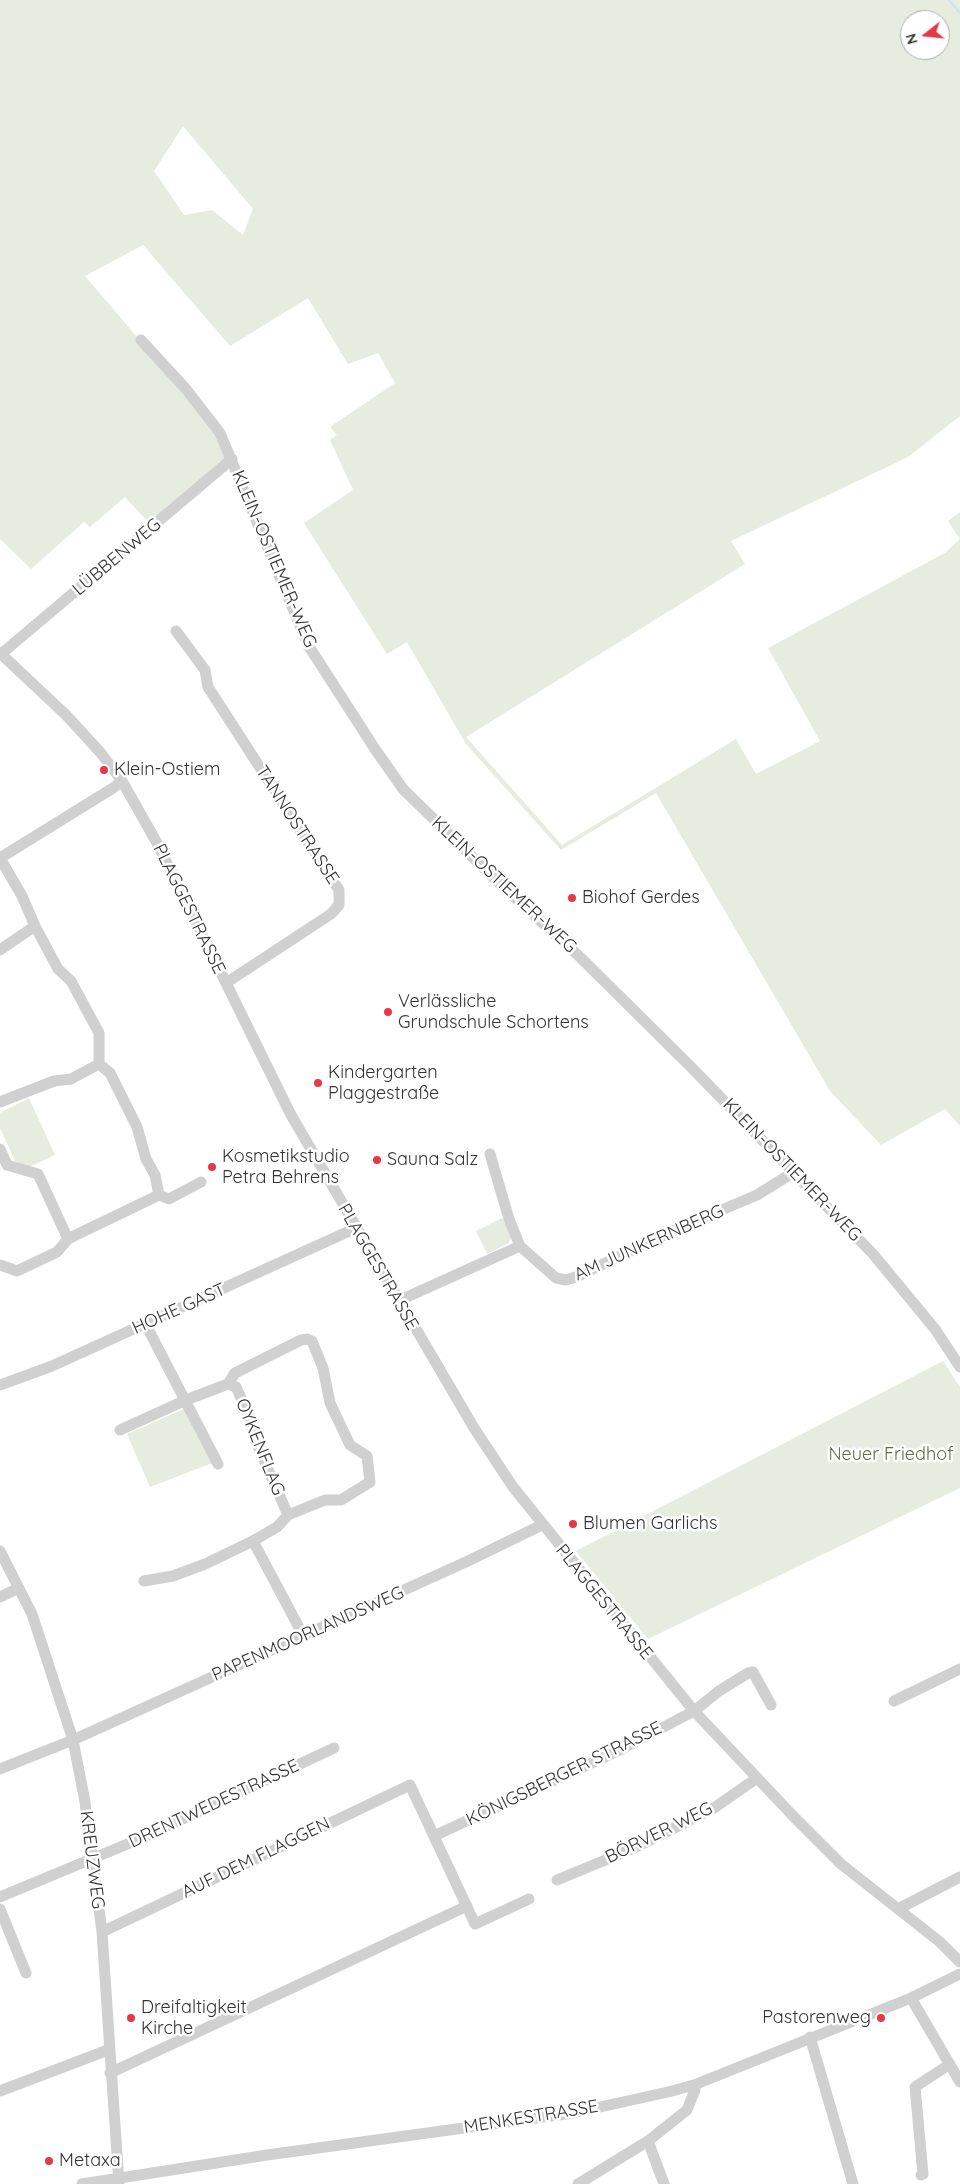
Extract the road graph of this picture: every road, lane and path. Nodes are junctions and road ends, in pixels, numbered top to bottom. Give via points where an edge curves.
1 (141, 340) dead end
2 (232, 459) junction
3 (176, 631) dead end
4 (1, 654) edge
5 (122, 781) junction
6 (0, 858) edge
7 (35, 926) junction
8 (0, 950) edge
9 (226, 983) junction
10 (99, 1064) junction
11 (0, 1102) edge
12 (0, 1149) edge
13 (490, 1154) dead end
14 (794, 1172) junction
15 (201, 1182) dead end
16 (159, 1195) junction
17 (356, 1228) junction
18 (68, 1239) junction
19 (520, 1246) junction
20 (0, 1265) edge
21 (398, 1301) junction
22 (146, 1325) junction
23 (960, 1367) edge
24 (0, 1384) edge
25 (228, 1384) junction
26 (186, 1400) junction
27 (120, 1430) dead end
28 (218, 1464) dead end
29 (288, 1515) junction
30 (542, 1526) junction
31 (254, 1541) junction
32 (0, 1550) edge
33 (144, 1581) dead end
34 (19, 1588) junction
35 (0, 1597) edge
36 (303, 1635) junction
37 (960, 1669) edge
38 (894, 1701) dead end
39 (771, 1705) dead end
40 (694, 1711) junction
41 (73, 1740) junction
42 (334, 1748) dead end
43 (0, 1769) edge
44 (757, 1778) junction
45 (434, 1836) junction
46 (93, 1859) junction
47 (960, 1877) edge
48 (557, 1880) dead end
49 (0, 1897) edge
50 (529, 1899) dead end
51 (467, 1906) junction
52 (0, 1909) edge
53 (898, 1909) junction
54 (102, 1932) junction
55 (960, 1962) edge
56 (26, 1973) dead end
57 (960, 1974) edge
58 (911, 1998) junction
59 (810, 2038) junction
60 (108, 2050) junction
61 (950, 2064) junction
62 (110, 2073) junction
63 (960, 2082) edge
64 (694, 2086) junction
65 (0, 2091) edge
66 (648, 2141) junction
67 (921, 2175) dead end
68 (119, 2180) edge
69 (82, 2184) edge
70 (578, 2184) edge
71 (664, 2184) edge
72 (854, 2184) edge

1 - 2 street, KLEIN-OSTIEMER-WEG via 214,425
2 - 4 street, LÜBBENWEG
2 - 14 street, KLEIN-OSTIEMER-WEG via 308,645 403,789 581,958
3 - 9 street, TANNOSTRASSE via 205,670 208,687 339,890 339,905 331,914
4 - 5 street, PLAGGESTRASSE via 66,715
5 - 6 street
5 - 9 street, PLAGGESTRASSE via 157,842
6 - 7 street
7 - 8 street
7 - 10 street via 58,969 71,981 99,1033
9 - 17 street, PLAGGESTRASSE via 291,1115
10 - 11 street via 71,1079 54,1081
10 - 16 street via 110,1073 137,1127
12 - 18 street via 7,1165 38,1174
13 - 19 street
14 - 19 street, AM JUNKERNBERG via 757,1195 566,1280 556,1278
14 - 23 street, KLEIN-OSTIEMER-WEG via 895,1278
15 - 16 street via 169,1199
16 - 18 street
17 - 21 street, PLAGGESTRASSE
17 - 22 street, HOHE GAST
18 - 20 street via 57,1252 17,1272
19 - 21 street
21 - 30 street, PLAGGESTRASSE via 474,1428
22 - 24 street, HOHE GAST via 52,1366
22 - 26 street
25 - 26 street
25 - 29 street, OYKENFLAG via 236,1387
25 - 29 street via 235,1373 301,1340 312,1341 323,1368 330,1403 350,1444 367,1456 370,1482 342,1500 325,1500
26 - 27 street
26 - 28 street
29 - 31 street via 277,1527
30 - 36 street, PAPENMOORLANDSWEG
30 - 40 street, PLAGGESTRASSE
31 - 33 street via 173,1576
31 - 36 street
32 - 34 street, KREUZWEG
34 - 35 street
34 - 41 street, KREUZWEG via 32,1614
36 - 41 street, PAPENMOORLANDSWEG
37 - 38 street
39 - 40 street via 753,1672 719,1691
40 - 44 street, PLAGGESTRASSE
40 - 45 street, KÖNIGSBERGER STRASSE via 622,1749
41 - 43 street, PAPENMOORLANDSWEG
41 - 46 street, KREUZWEG
42 - 46 street, DRENTWEDESTRASSE
44 - 48 street, BÖRVER WEG via 714,1808 632,1849
44 - 53 street, PLAGGESTRASSE via 841,1864
45 - 51 street
45 - 54 street, AUF DEM FLAGGEN via 410,1785
46 - 49 street, DRENTWEDESTRASSE
46 - 54 street, KREUZWEG
47 - 53 street
50 - 51 street via 475,1924
51 - 62 street
52 - 56 street
53 - 55 street, PLAGGESTRASSE
54 - 60 street, KREUZWEG
57 - 58 street, MENKESTRASSE
58 - 59 street, MENKESTRASSE
58 - 61 street
59 - 64 street, MENKESTRASSE
59 - 72 street
60 - 62 street, KREUZWEG
60 - 65 street
61 - 63 street
61 - 67 street via 915,2087
62 - 68 street, KREUZWEG
64 - 66 street via 687,2110
64 - 68 street, MENKESTRASSE via 574,2113
66 - 70 street
66 - 71 street
68 - 69 street, MENKESTRASSE

